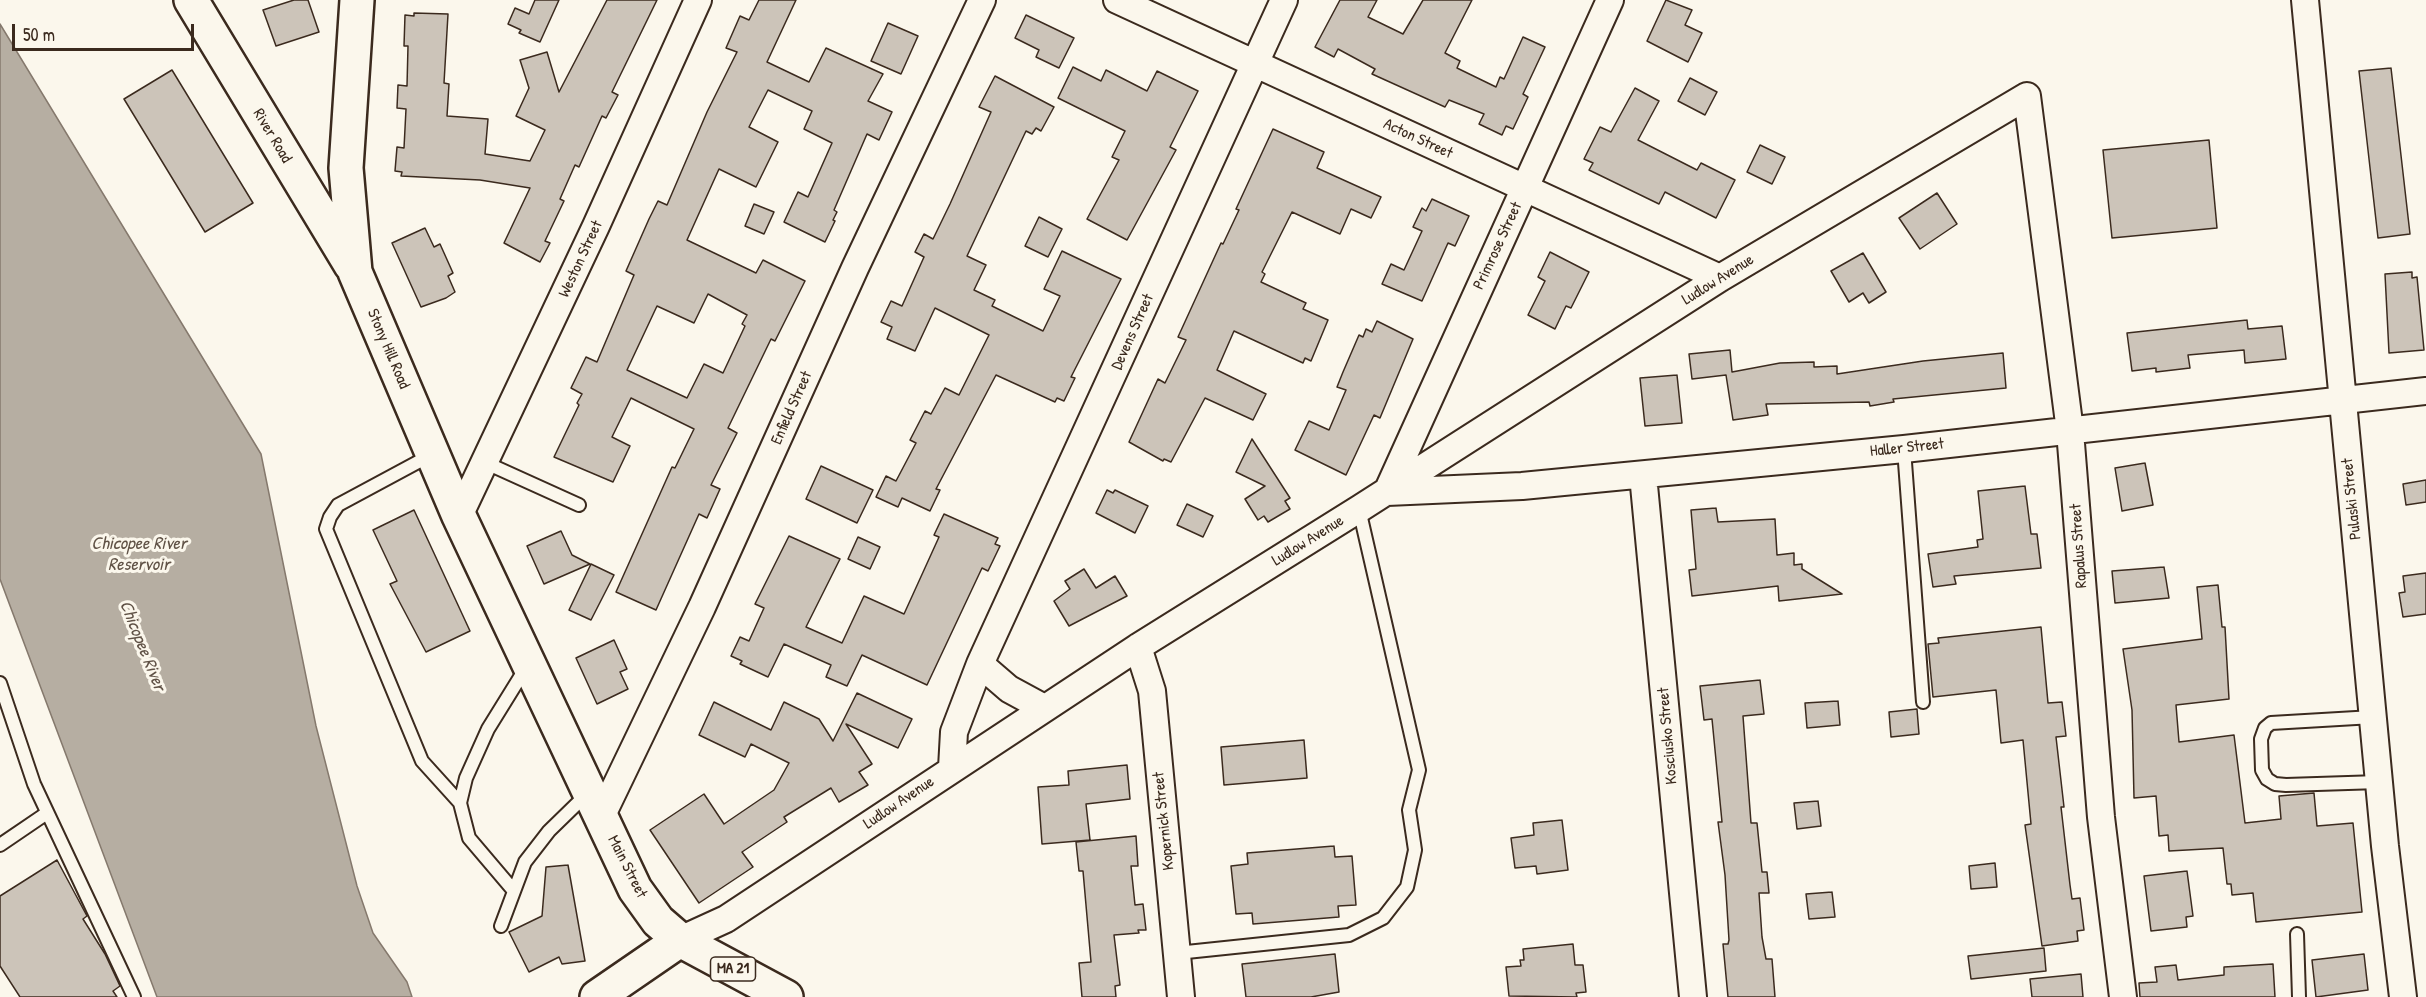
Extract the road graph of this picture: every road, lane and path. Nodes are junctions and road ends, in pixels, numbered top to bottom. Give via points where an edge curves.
1 (191, 0) edge
2 (357, 0) edge
3 (698, 0) edge
4 (982, 0) edge
5 (1117, 0) edge
6 (1284, 0) edge
7 (1610, 0) edge
8 (2305, 0) edge
9 (1255, 63) junction
10 (2028, 96) joint
11 (1525, 189) junction
12 (355, 272) junction
13 (1720, 278) junction
14 (2426, 392) edge
15 (2342, 401) junction
16 (2070, 431) junction
17 (1904, 449) junction
18 (432, 454) junction
19 (484, 462) junction
20 (1643, 475) junction
21 (1387, 492) junction
22 (579, 506) dead end
23 (1359, 509) junction
24 (459, 516) junction
25 (1138, 647) junction
26 (980, 664) junction
27 (530, 671) junction
28 (0, 683) edge
29 (1923, 702) dead end
30 (1044, 708) junction
31 (2373, 717) junction
32 (952, 768) junction
33 (2379, 782) junction
34 (460, 802) junction
35 (596, 802) junction
36 (47, 813) junction
37 (0, 845) edge
38 (514, 891) junction
39 (501, 926) dead end
40 (2297, 934) dead end
41 (680, 940) junction
42 (1177, 953) junction
43 (134, 997) edge
44 (597, 997) edge
45 (786, 997) edge
46 (1181, 997) edge
47 (1693, 997) edge
48 (2123, 997) edge
49 (2300, 997) edge
50 (2403, 997) edge

1 - 12 main road, River Road
2 - 12 main road, Stony Hill Road via 346,168
3 - 19 street, Weston Street via 597,226
4 - 35 street, Enfield Street via 855,268 702,607
5 - 9 street, Acton Street
6 - 9 street, Devens Street
7 - 11 street, Primrose Street
8 - 15 street, Pulaski Street
9 - 11 street, Acton Street
9 - 26 street, Devens Street
10 - 13 street, Ludlow Avenue
10 - 16 street, Rapalus Street
11 - 13 street, Acton Street
11 - 21 street, Primrose Street
12 - 18 main road, Stony Hill Road
13 - 21 street, Ludlow Avenue
14 - 15 street, Haller Street
15 - 16 street, Haller Street
15 - 31 street, Pulaski Street
16 - 17 street, Haller Street
16 - 48 street, Rapalus Street via 2101,818
17 - 20 street, Haller Street
17 - 29 lane
18 - 24 main road, Stony Hill Road
18 - 34 lane via 338,505 326,530 422,761
19 - 22 lane
19 - 24 street, Weston Street
20 - 21 street, Haller Street
20 - 47 street, Kosciusko Street
21 - 23 street, Ludlow Avenue
23 - 25 street, Ludlow Avenue
23 - 42 lane via 1419,770 1409,810 1415,850 1407,887 1383,918 1349,935
24 - 27 main road, Stony Hill Road
25 - 30 street, Ludlow Avenue
25 - 42 street, Kopernick Street via 1152,691
26 - 30 street via 1009,689
26 - 32 street, Devens Street via 954,732
27 - 34 lane via 488,729
27 - 35 main road, Main Street
28 - 36 lane
30 - 32 street, Ludlow Avenue
31 - 33 street, Pulaski Street
31 - 33 lane via 2271,723 2261,739 2262,770 2275,784
32 - 41 street, Ludlow Avenue via 726,919
33 - 50 street, Pulaski Street
34 - 38 lane via 469,838
35 - 38 lane via 549,831 525,862
35 - 41 main road, Main Street via 635,889 657,921
36 - 37 lane
36 - 43 lane
38 - 39 lane
40 - 49 lane
41 - 44 main road, Ludlow Avenue
41 - 45 main road, Main Street / MA 21
42 - 46 street, Kopernick Street

